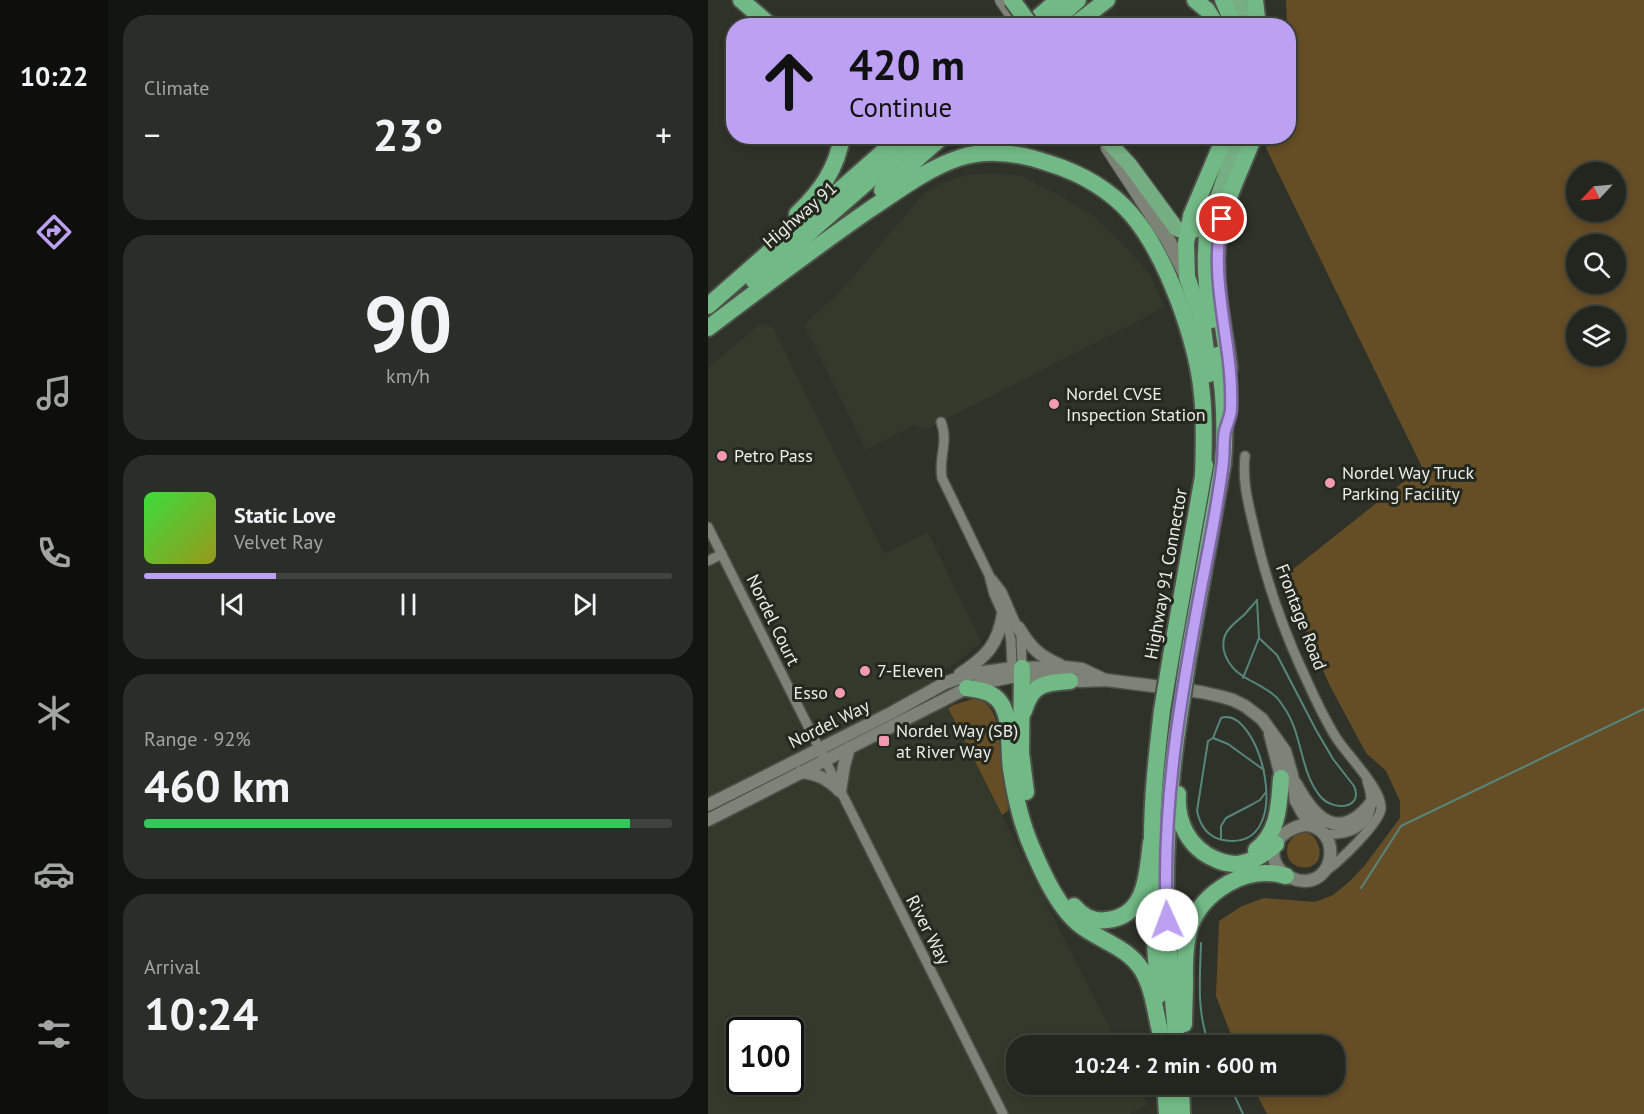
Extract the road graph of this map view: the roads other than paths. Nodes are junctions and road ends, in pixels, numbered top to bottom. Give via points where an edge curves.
1 (741, 0) edge
2 (750, 0) edge
3 (1058, 0) edge
4 (1078, 0) edge
5 (1107, 0) edge
6 (1195, 0) edge
7 (1223, 0) edge
8 (1238, 0) edge
9 (1255, 0) edge
10 (1264, 0) edge
11 (1006, 1) edge
12 (762, 18) edge
13 (764, 18) edge
14 (1016, 18) edge
15 (1022, 18) edge
16 (1039, 18) edge
17 (1058, 18) edge
18 (1083, 18) edge
19 (1212, 18) edge
20 (1231, 18) edge
21 (1247, 18) edge
22 (1257, 18) edge
23 (1266, 18) edge
24 (841, 144) edge
25 (892, 144) edge
26 (911, 144) edge
27 (934, 144) edge
28 (1106, 144) edge
29 (1109, 144) edge
30 (1222, 144) edge
31 (1236, 144) edge
32 (1251, 144) edge
33 (1209, 223) junction
34 (1188, 232) junction
35 (818, 245) junction
36 (1187, 277) junction
37 (708, 305) edge
38 (708, 327) edge
39 (941, 422) dead end
40 (1225, 431) junction
41 (1245, 456) dead end
42 (1203, 476) junction
43 (708, 527) edge
44 (722, 554) junction
45 (708, 561) edge
46 (989, 575) junction
47 (1002, 614) junction
48 (1018, 627) junction
49 (1017, 673) junction
50 (1067, 674) junction
51 (945, 683) junction
52 (967, 688) junction
53 (1180, 712) junction
54 (1014, 723) junction
55 (849, 748) junction
56 (821, 755) junction
57 (800, 772) junction
58 (1365, 776) junction
59 (1286, 777) junction
60 (840, 791) junction
61 (1371, 803) junction
62 (708, 805) edge
63 (708, 820) edge
64 (1312, 825) junction
65 (1324, 834) junction
66 (1278, 840) junction
67 (1151, 842) junction
68 (1212, 858) junction
69 (1323, 873) junction
70 (1286, 876) junction
71 (1160, 1035) edge
72 (1161, 1035) edge
73 (1176, 1035) edge
74 (1183, 1035) edge
75 (1166, 1095) edge
76 (1182, 1095) edge
77 (1003, 1114) edge
78 (1167, 1114) edge
79 (1182, 1114) edge

1 - 12 highway
2 - 13 highway
3 - 16 highway
4 - 17 highway
5 - 18 highway
6 - 19 highway
7 - 20 highway
8 - 21 highway
9 - 22 highway
10 - 23 highway
11 - 14 main road
11 - 15 highway, bridge
24 - 37 highway via 832,171 807,205
25 - 37 highway, Highway 91
26 - 38 highway, Highway 91 via 758,277
27 - 35 highway
28 - 36 main road, Highway 91 Connector
29 - 34 highway via 1129,164 1176,228
30 - 34 highway
31 - 33 highway, Highway 91 Connector
32 - 40 highway via 1226,210 1217,249 1231,392
33 - 34 highway
33 - 40 highway, Highway 91 Connector via 1205,274 1219,360
34 - 36 highway
35 - 38 highway
35 - 42 highway via 910,182 947,162 974,154 1018,155 1086,178 1117,199 1135,218 1155,247 1172,285 1199,371 1204,417
36 - 42 highway, Highway 91 Connector via 1202,320 1209,364 1210,433
39 - 46 street via 945,437 942,478
40 - 53 highway, Highway 91 Connector, bridge
41 - 58 street, Frontage Road via 1245,493 1280,616 1325,719
42 - 67 highway, Highway 91 Connector, bridge via 1162,710
43 - 44 street, Nordel Court
44 - 45 street
44 - 56 street, Nordel Court
46 - 47 street
46 - 48 street via 1002,592
47 - 49 street via 1010,632
47 - 51 street via 999,634 991,649
48 - 49 street via 1023,643
48 - 50 street via 1035,651
49 - 50 street, Nordel Way via 1042,677
49 - 51 street, Nordel Way via 979,672
49 - 52 street, Nordel Way
49 - 54 highway
50 - 54 highway via 1034,690
50 - 59 street, Nordel Way via 1224,697 1245,706 1269,729 1274,755
51 - 56 street, Nordel Way
52 - 54 highway via 994,696
52 - 55 street, Nordel Way
53 - 68 highway via 1178,812 1190,840
53 - 73 highway, Highway 91 Connector via 1172,761 1166,864
54 - 67 highway via 1037,833 1060,885 1080,913 1106,921 1135,905 1146,882
54 - 71 highway via 1010,760 1014,788 1037,861 1074,920 1117,946 1143,971
55 - 56 street, Nordel Way
55 - 60 street
56 - 57 street, Nordel Way
56 - 60 street, River Way
56 - 62 street, Nordel Way
57 - 60 street via 828,780
57 - 63 street, Nordel Way
58 - 61 street, Frontage Road
58 - 69 street, Frontage Road via 1376,789 1381,813 1344,856
59 - 61 street via 1309,807 1326,821 1352,821
59 - 64 street, Nordel Way
59 - 66 street, Nordel Way via 1286,803
59 - 68 highway via 1278,815 1265,843 1243,857
60 - 77 street, River Way
61 - 65 street via 1366,820 1358,828
64 - 65 street
64 - 66 street via 1293,827
65 - 69 street via 1331,852
66 - 68 highway via 1258,857 1243,863 1226,864
66 - 70 street via 1274,852 1277,865
67 - 72 highway, Highway 91 Connector
69 - 70 street via 1302,881
70 - 74 highway via 1263,872 1236,879 1212,894 1194,915 1186,946
75 - 78 highway
76 - 79 highway

